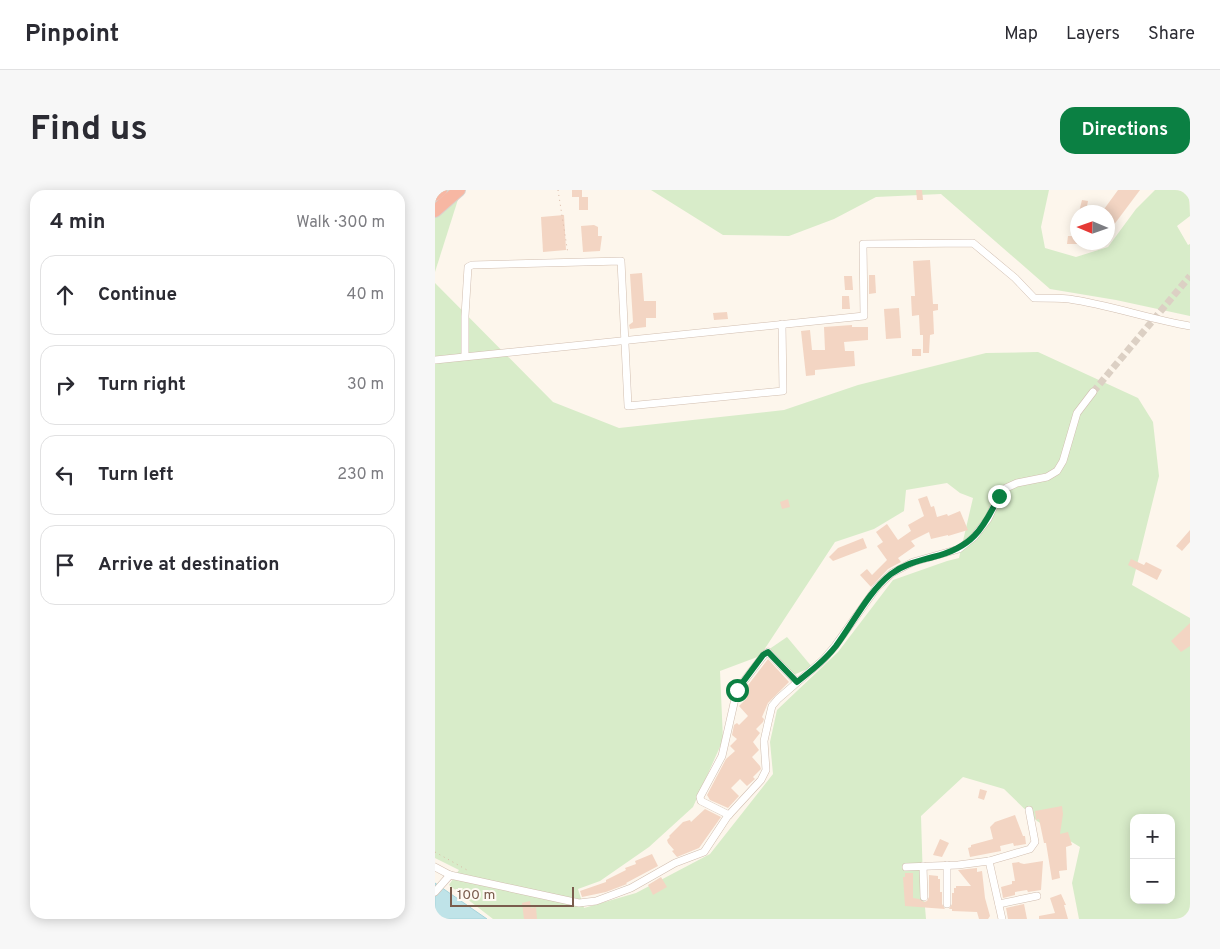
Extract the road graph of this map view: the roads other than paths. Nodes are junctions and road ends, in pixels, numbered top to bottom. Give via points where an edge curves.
1 (441, 190) edge
2 (459, 190) edge
3 (435, 196) edge
4 (435, 211) edge
5 (782, 324) junction
6 (1190, 326) edge
7 (625, 340) junction
8 (465, 356) junction
9 (435, 360) edge
10 (1093, 392) tunnel mouth
11 (797, 682) junction
12 (1029, 810) dead end
13 (729, 815) junction
14 (989, 861) junction
15 (947, 865) junction
16 (923, 866) junction
17 (435, 867) edge
18 (906, 867) dead end
19 (450, 875) junction
20 (435, 892) edge
21 (1037, 896) dead end
22 (924, 897) dead end
23 (947, 904) dead end
24 (999, 904) junction
25 (1002, 919) edge

1 - 3 highway
2 - 4 highway
5 - 6 street via 864,316 863,244 973,242 1034,298 1068,299
5 - 7 street
5 - 7 street via 783,391 651,405 628,406
7 - 8 street
7 - 8 street via 621,261 472,265 468,267
8 - 9 street
10 - 11 street via 1077,413 1057,471 1047,477 1006,488 988,519 959,549 913,562 892,573 877,587 823,660
11 - 13 street via 772,706 765,741 766,770 761,780
11 - 13 street via 768,652 737,690 722,756 700,797 701,801
12 - 14 street via 1035,842 1030,849
13 - 19 street via 704,852 675,863 631,888 596,900 579,903
14 - 15 street
14 - 24 street
15 - 16 street
15 - 23 street
16 - 18 street
16 - 22 street
17 - 19 street
19 - 20 street
21 - 24 street
24 - 25 street

